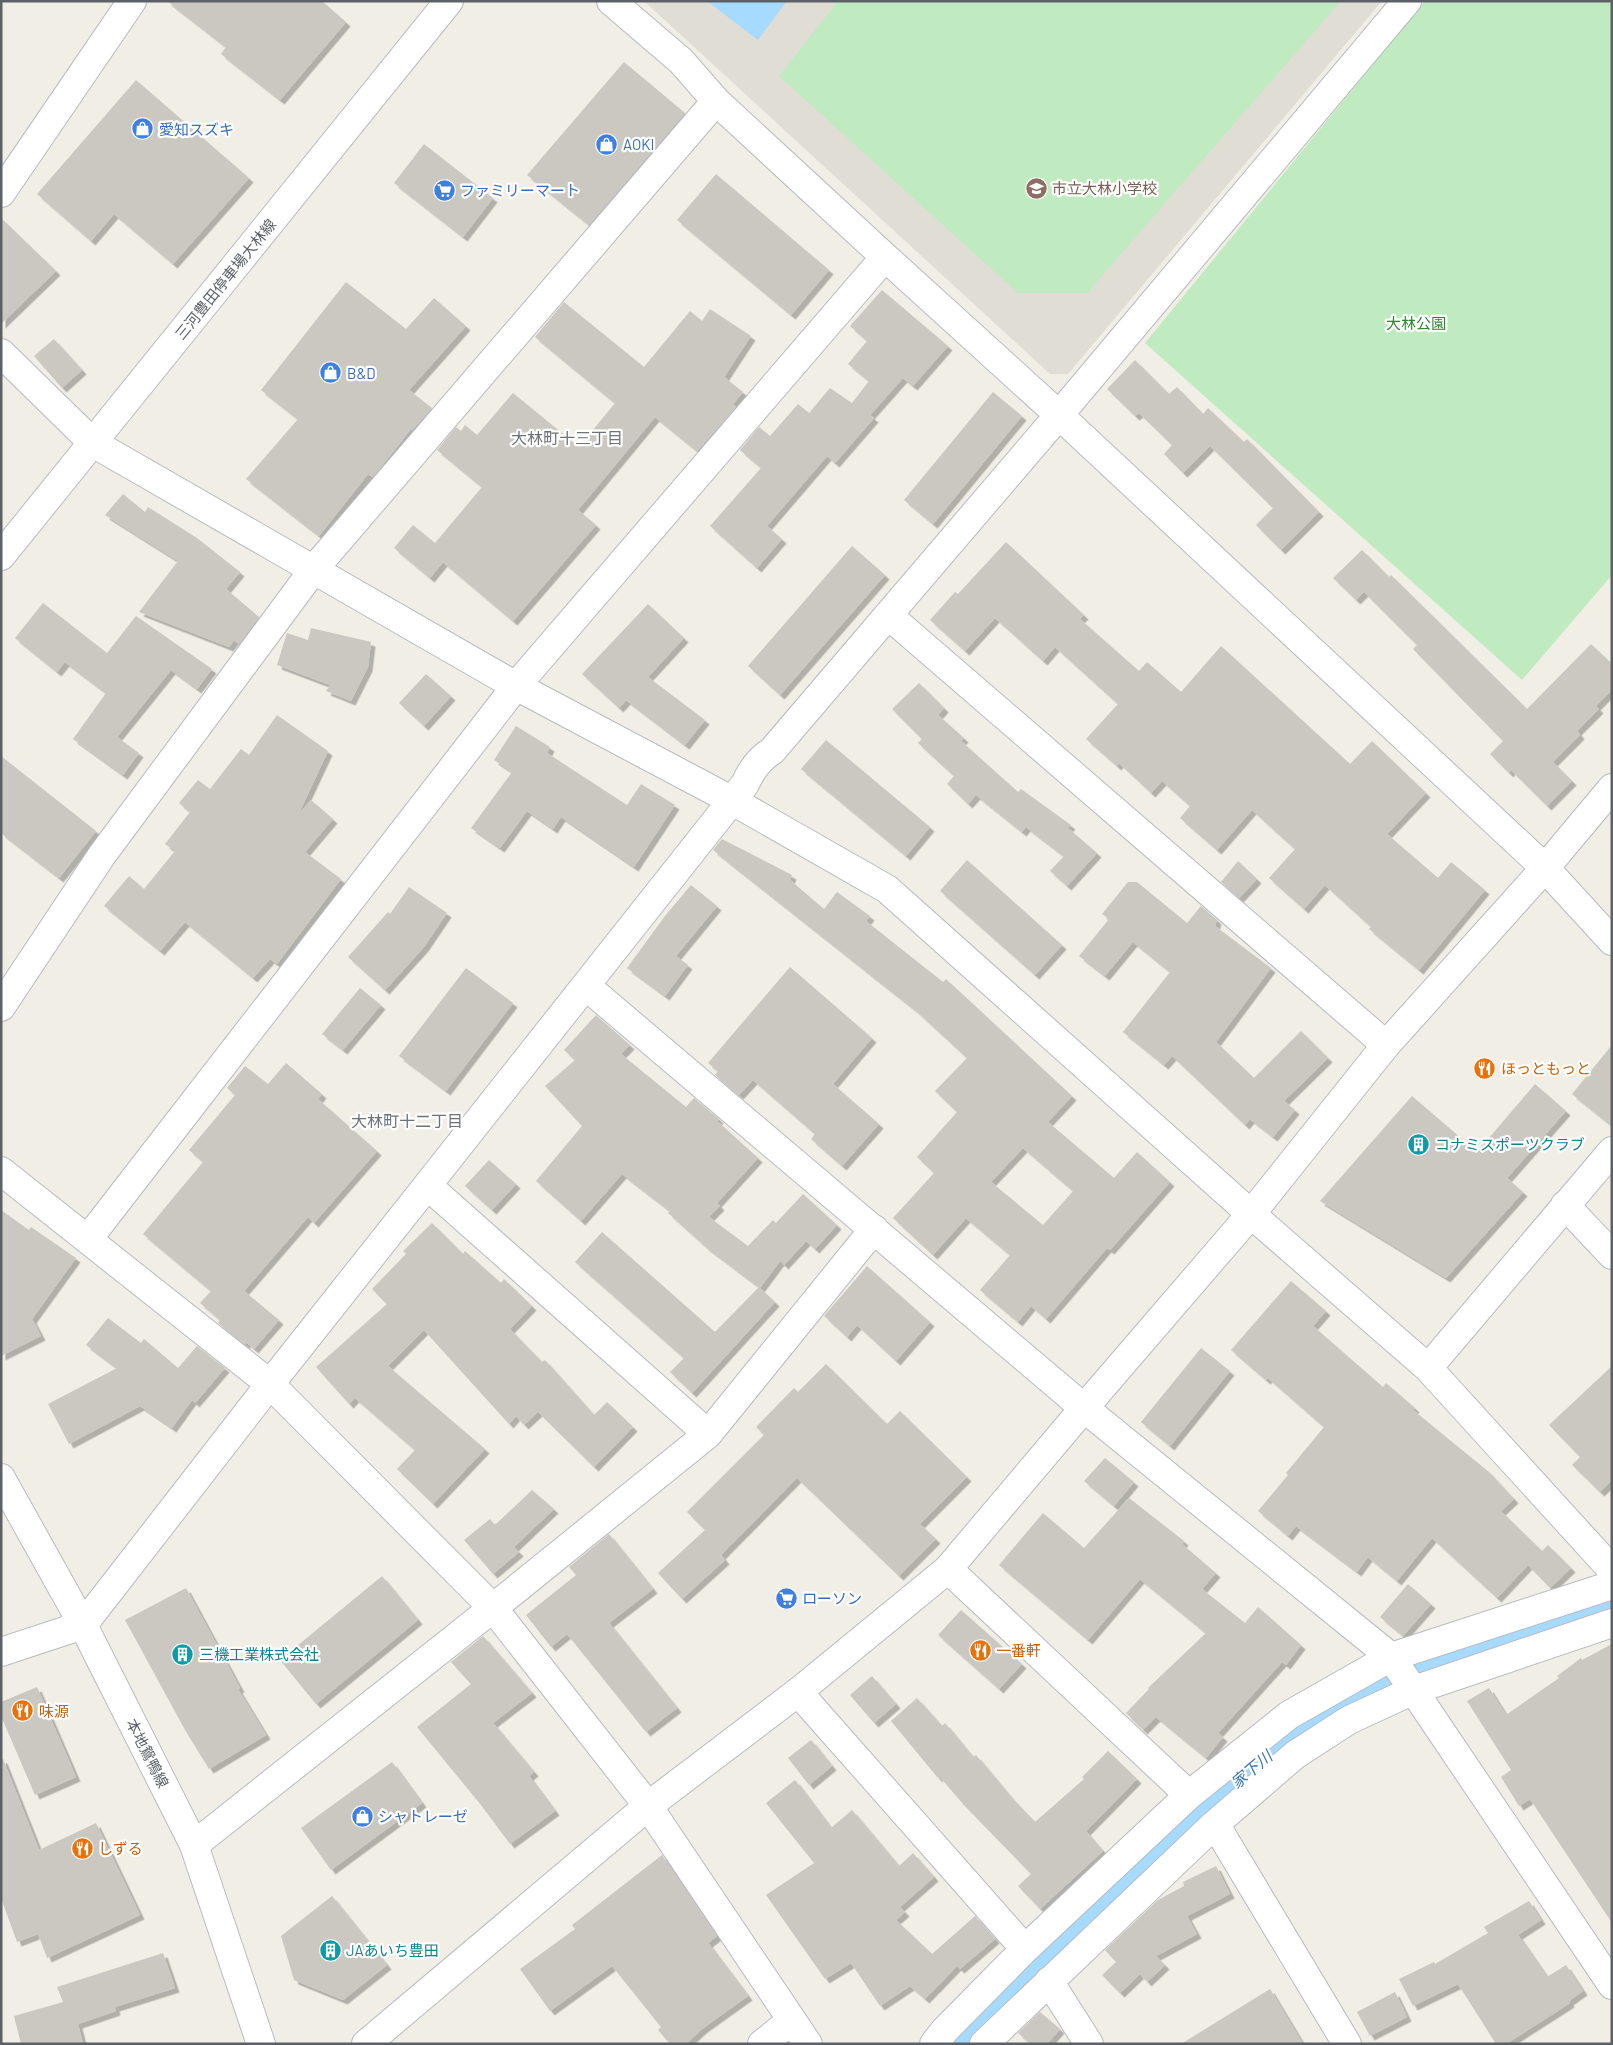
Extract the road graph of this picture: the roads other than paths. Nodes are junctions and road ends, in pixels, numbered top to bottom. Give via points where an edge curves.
1 (132, 1) edge
2 (449, 1) edge
3 (610, 1) edge
4 (1407, 1) edge
5 (716, 100) junction
6 (1, 193) edge
7 (885, 257) junction
8 (1, 353) edge
9 (1059, 415) junction
10 (93, 443) junction
11 (1, 556) edge
12 (314, 569) junction
13 (888, 615) junction
14 (516, 686) junction
15 (1612, 788) edge
16 (731, 800) junction
17 (1545, 868) junction
18 (1612, 941) edge
19 (586, 986) junction
20 (1, 1007) edge
21 (1386, 1046) junction
22 (1612, 1151) edge
23 (1, 1171) edge
24 (428, 1186) junction
25 (1565, 1205) junction
26 (1251, 1214) junction
27 (874, 1229) junction
28 (88, 1239) junction
29 (1612, 1255) edge
30 (1428, 1368) junction
31 (270, 1384) junction
32 (1084, 1408) junction
33 (708, 1434) junction
34 (1, 1478) edge
35 (948, 1569) junction
36 (1612, 1570) edge
37 (1612, 1585) edge
38 (493, 1608) junction
39 (1612, 1623) edge
40 (83, 1625) junction
41 (1, 1652) edge
42 (1391, 1657) junction
43 (1414, 1690) junction
44 (798, 1692) junction
45 (1189, 1795) junction
46 (648, 1806) junction
47 (1215, 1824) junction
48 (194, 1844) junction
49 (1025, 1949) junction
50 (1049, 1981) junction
51 (1612, 1985) edge
52 (792, 2020) junction
53 (261, 2044) edge
54 (366, 2044) edge
55 (762, 2044) edge
56 (808, 2044) edge
57 (934, 2044) edge
58 (984, 2044) edge
59 (1089, 2044) edge
60 (1347, 2044) edge

1 - 6 street
2 - 10 street, 三河豊田停車場大林線
3 - 5 street via 681,61
4 - 9 street
5 - 7 street
5 - 12 street
7 - 9 street
7 - 14 street
8 - 10 street
9 - 13 street
9 - 17 street
10 - 11 street, 三河豊田停車場大林線
10 - 12 street
12 - 14 street
12 - 20 street via 102,855
13 - 16 street via 772,751 750,772 745,784
13 - 21 street
14 - 16 street
14 - 28 street
15 - 17 street
16 - 19 street
16 - 26 street via 886,889
17 - 18 street
17 - 21 street
19 - 24 street
19 - 27 street
21 - 26 street
22 - 25 street
23 - 28 street
24 - 31 street
24 - 33 street
25 - 29 street
25 - 30 street
26 - 30 street
26 - 32 street
27 - 32 street
27 - 33 street
28 - 31 street
30 - 36 street
31 - 38 street
31 - 40 street
32 - 35 street
32 - 42 street
33 - 38 street
34 - 40 street, 本地鴛鴨線
35 - 44 street
35 - 45 street
37 - 42 street
38 - 46 street
38 - 48 street
39 - 43 street
40 - 41 street
40 - 48 street, 本地鴛鴨線
42 - 43 street
42 - 45 street via 1288,1715
43 - 47 street via 1349,1720 1295,1755
43 - 51 street
44 - 46 street
44 - 49 street
45 - 49 street
46 - 52 street
46 - 54 street
47 - 50 street
47 - 60 street
48 - 53 street, 本地鴛鴨線
49 - 57 street
50 - 58 street
50 - 59 street
52 - 55 street
52 - 56 street

